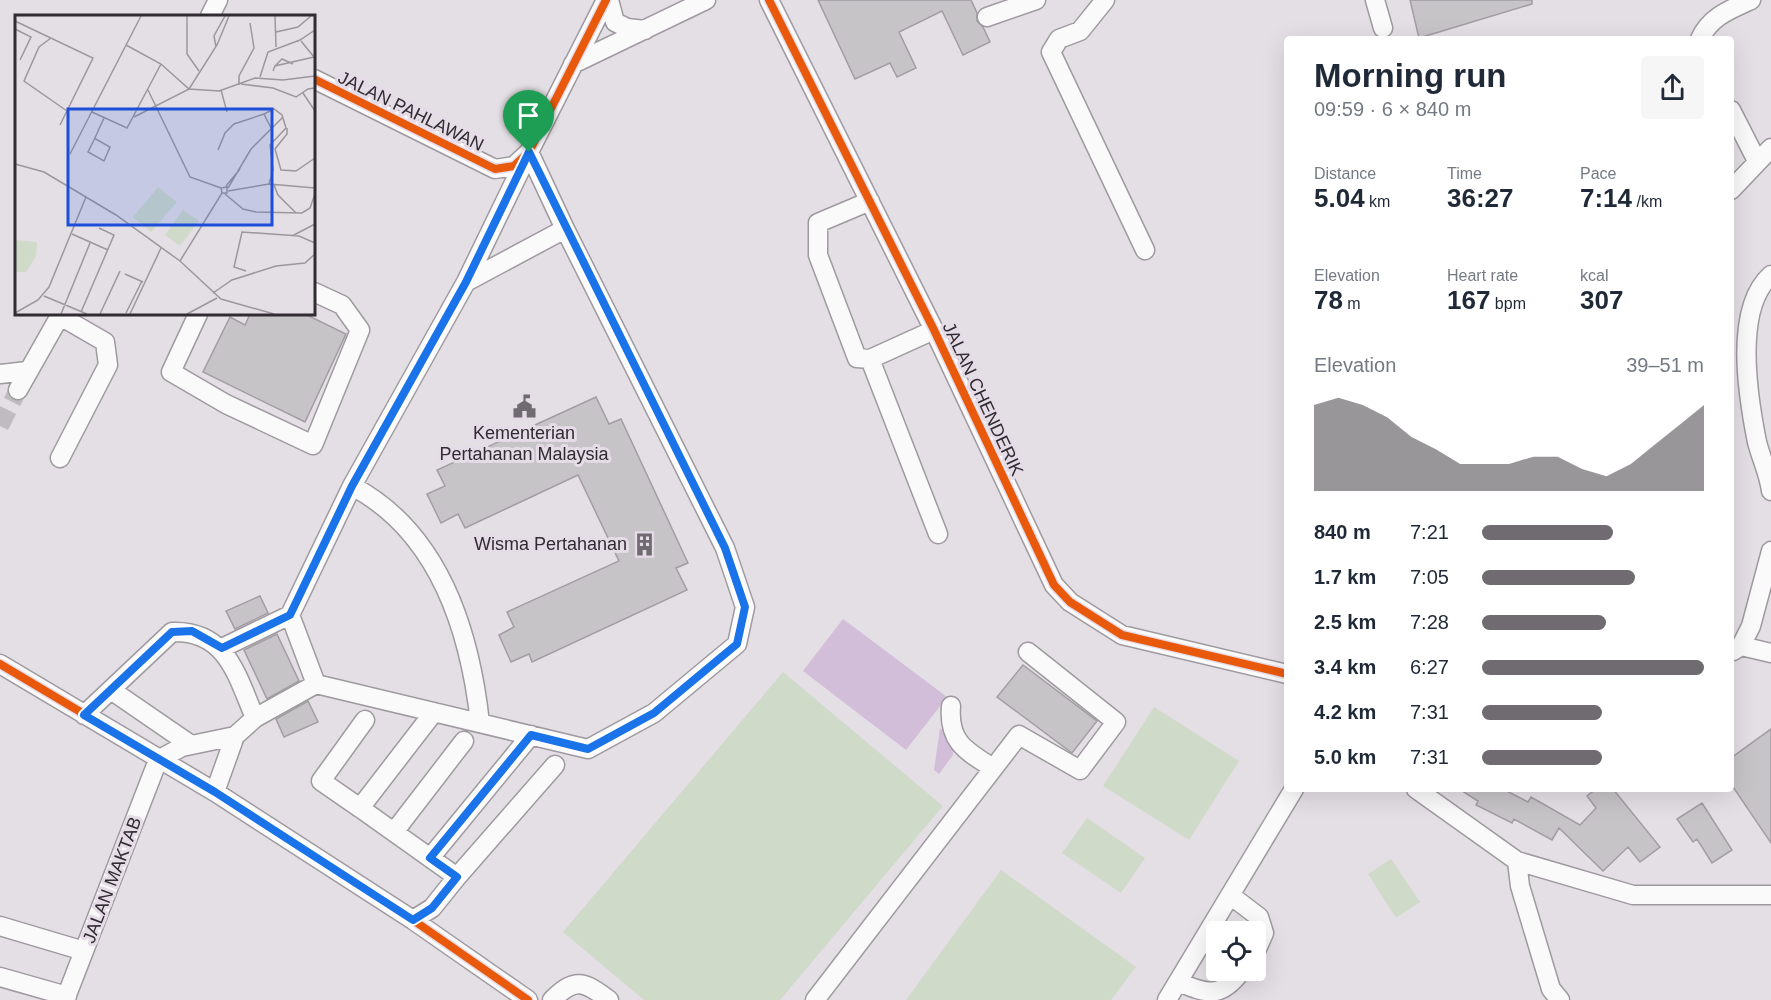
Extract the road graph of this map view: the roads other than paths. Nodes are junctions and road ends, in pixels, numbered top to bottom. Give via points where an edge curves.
1 (218, 0) edge
2 (608, 0) edge
3 (706, 0) edge
4 (769, 0) edge
5 (1036, 0) edge
6 (1105, 0) edge
7 (1375, 0) edge
8 (1750, 0) edge
9 (210, 15) edge
10 (987, 17) dead end
11 (1383, 28) dead end
12 (645, 30) junction
13 (1701, 36) edge
14 (573, 64) junction
15 (315, 79) edge
16 (1734, 116) edge
17 (1771, 148) edge
18 (529, 152) junction
19 (1757, 161) junction
20 (1734, 183) edge
21 (870, 201) junction
22 (565, 229) junction
23 (1145, 250) dead end
24 (1771, 275) edge
25 (466, 282) junction
26 (315, 292) edge
27 (61, 315) edge
28 (198, 315) edge
29 (934, 330) junction
30 (870, 359) junction
31 (27, 372) junction
32 (0, 374) edge
33 (18, 390) tunnel mouth
34 (60, 458) dead end
35 (352, 486) junction
36 (1771, 491) edge
37 (938, 534) dead end
38 (1771, 551) edge
39 (290, 615) junction
40 (222, 648) junction
41 (1736, 649) edge
42 (1028, 652) dead end
43 (1771, 653) edge
44 (0, 664) edge
45 (1284, 673) edge
46 (316, 684) junction
47 (111, 690) junction
48 (951, 706) dead end
49 (434, 712) junction
50 (84, 715) junction
51 (255, 718) junction
52 (365, 720) dead end
53 (480, 723) junction
54 (531, 735) junction
55 (235, 736) junction
56 (464, 741) dead end
57 (191, 745) junction
58 (158, 759) junction
59 (555, 765) dead end
60 (993, 768) junction
61 (215, 792) junction
62 (1292, 792) edge
63 (1420, 792) edge
64 (360, 808) junction
65 (394, 832) junction
66 (430, 858) junction
67 (1517, 861) junction
68 (457, 877) junction
69 (1230, 894) junction
70 (1771, 895) edge
71 (413, 920) junction
72 (1260, 921) edge
73 (0, 926) edge
74 (84, 951) junction
75 (0, 977) edge
76 (1232, 981) edge
77 (1178, 982) junction
78 (66, 998) edge
79 (528, 1000) edge
80 (552, 1000) edge
81 (609, 1000) edge
82 (815, 1000) edge
83 (1167, 1000) edge
84 (1560, 1000) edge

1 - 9 street
2 - 12 street via 615,22
2 - 14 street
3 - 12 street
4 - 21 street, JALAN CHENDERIK
5 - 10 street
6 - 23 street via 1080,31 1059,39 1051,52
7 - 11 street
8 - 13 street via 1706,25
12 - 14 street
14 - 18 street
15 - 18 street, JALAN PAHLAWAN via 495,169 514,166
16 - 19 street
17 - 19 street
18 - 22 street
18 - 25 street
19 - 20 street
21 - 29 street, JALAN CHENDERIK
21 - 30 street via 818,223 816,237 818,255 857,358
22 - 25 street
22 - 54 street via 725,548 745,607 737,644 654,713 588,749
24 - 36 street via 1751,307 1747,370 1757,442
25 - 35 street
26 - 28 street via 342,305 360,330 313,445 226,404 171,372
27 - 31 street
27 - 34 street via 105,342 108,365
29 - 30 street
29 - 45 street, JALAN CHENDERIK via 1054,585 1070,602 1122,635
30 - 37 street
31 - 32 street
31 - 33 street
35 - 39 street
35 - 53 street via 399,521 435,565 459,624
38 - 41 street via 1751,626
39 - 40 street
39 - 46 street
40 - 47 street via 192,631 172,632
40 - 51 street
41 - 43 street
42 - 60 street via 1116,722 1080,770 1019,735
44 - 50 street
46 - 49 street
46 - 51 street
47 - 50 street
47 - 57 street
48 - 60 street via 952,728 962,749
49 - 53 street
49 - 64 street
50 - 58 street
51 - 55 street
52 - 64 street via 321,781
53 - 54 street
54 - 66 street
55 - 57 street
55 - 61 street
56 - 65 street
57 - 58 street
58 - 61 street
58 - 74 street, JALAN MAKTAB
59 - 68 street
60 - 82 street
61 - 71 street
62 - 69 street
63 - 67 street
64 - 65 street
65 - 66 street
66 - 68 street
67 - 70 street via 1633,895
67 - 84 street via 1520,886 1551,990
68 - 71 street via 432,908
69 - 72 street
69 - 77 street
71 - 79 street
73 - 74 street
74 - 78 street, JALAN MAKTAB
75 - 78 street
76 - 77 street via 1223,990 1204,993
77 - 83 street
80 - 81 street via 567,985 578,983 592,987

